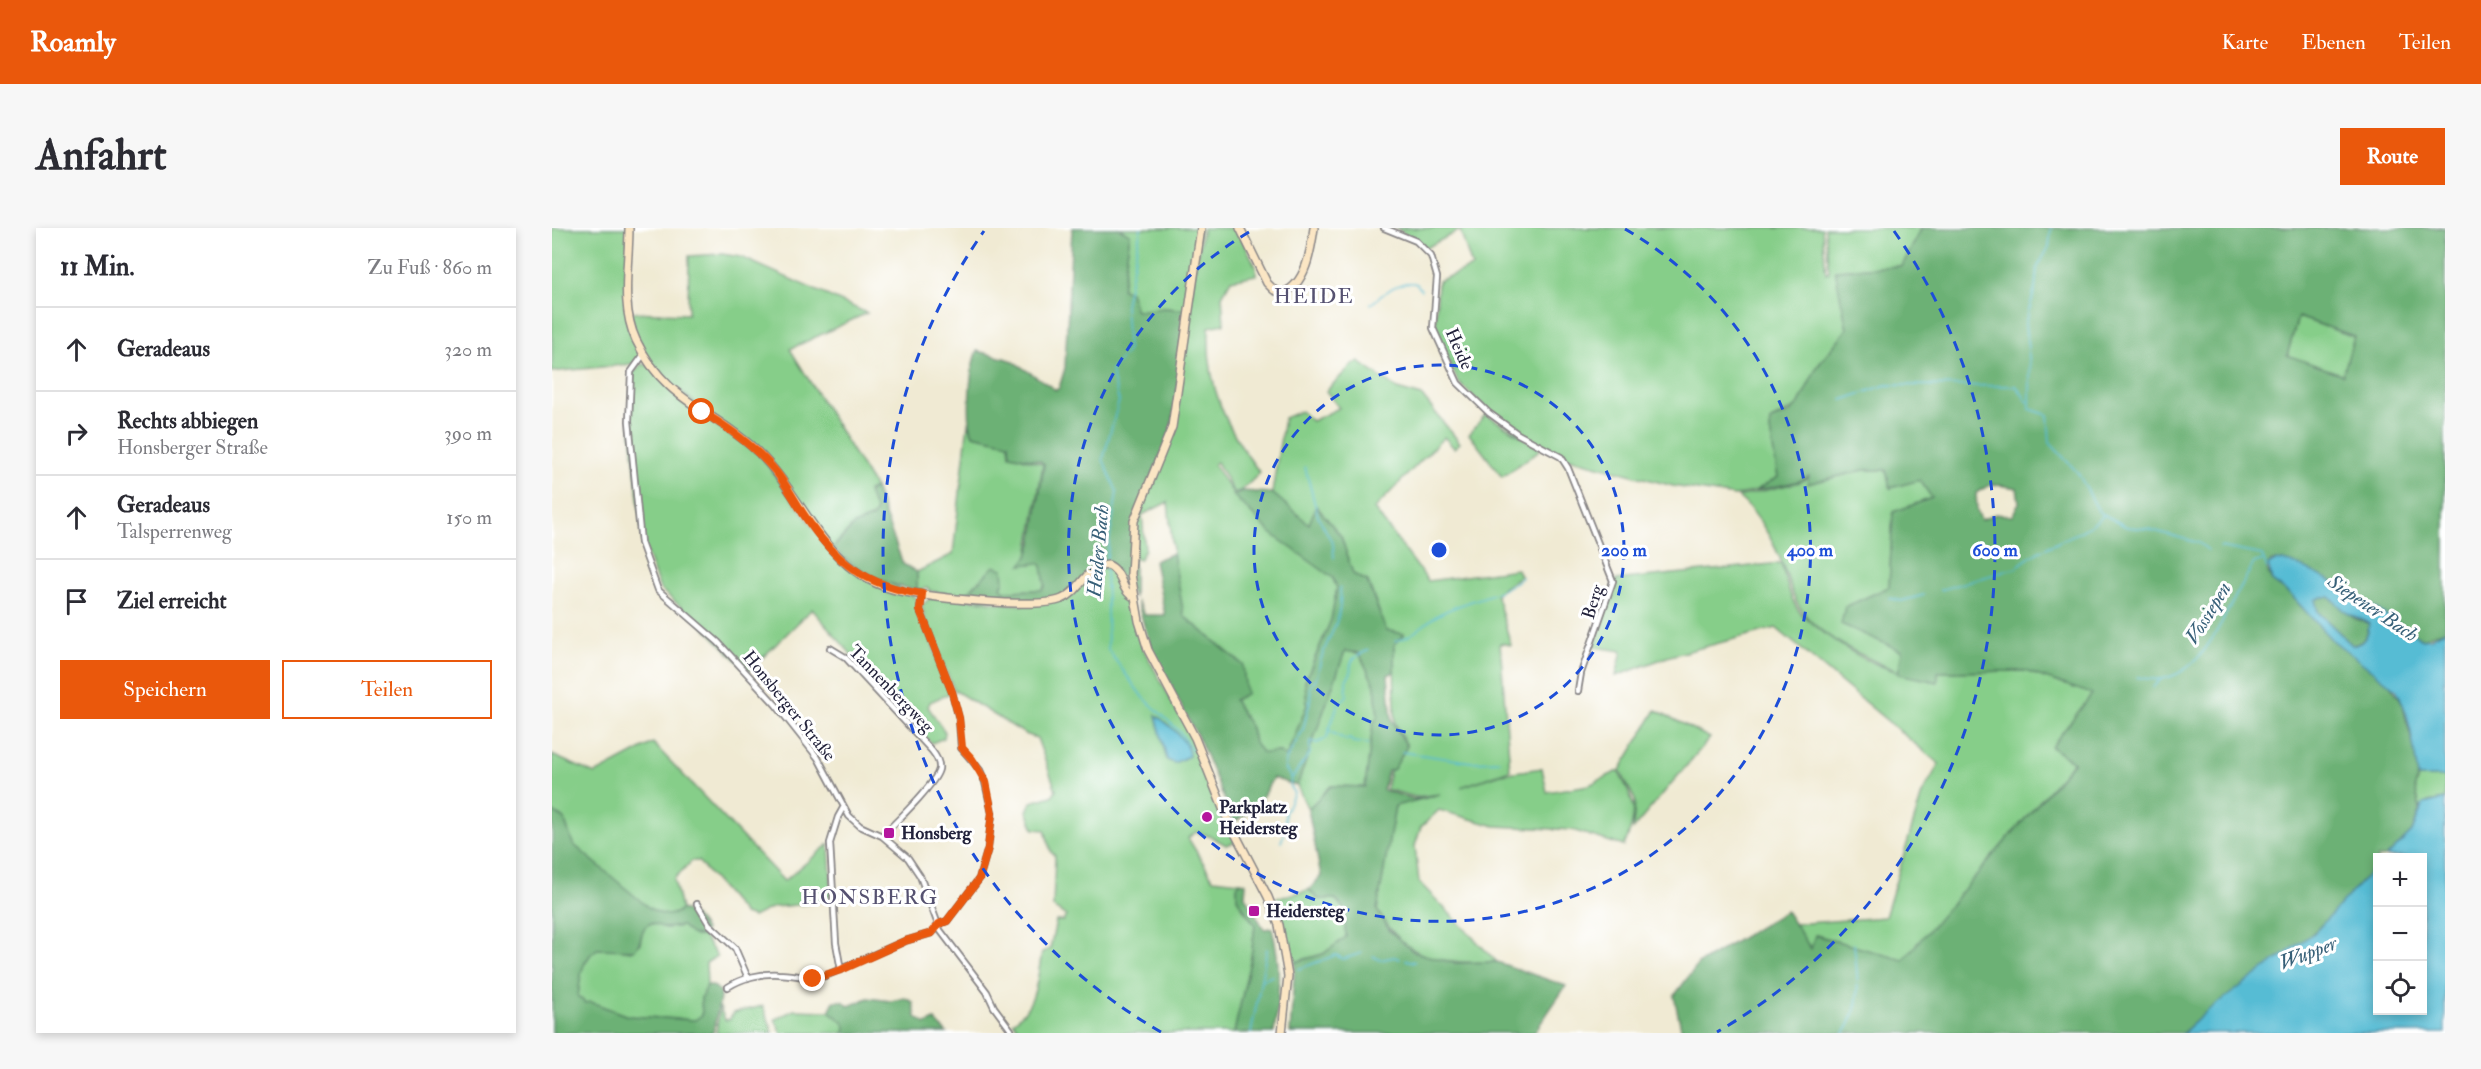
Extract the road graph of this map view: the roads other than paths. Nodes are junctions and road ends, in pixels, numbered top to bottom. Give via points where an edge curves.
1 (628, 228) edge
2 (1201, 228) edge
3 (1240, 228) edge
4 (1314, 228) edge
5 (1384, 228) edge
6 (644, 354) junction
7 (1562, 457) joint
8 (922, 594) junction
9 (1134, 597) junction
10 (830, 648) dead end
11 (1578, 691) dead end
12 (843, 808) junction
13 (882, 836) junction
14 (697, 904) dead end
15 (939, 924) junction
16 (841, 970) junction
17 (748, 978) junction
18 (728, 987) dead end
19 (1011, 1030) dead end
20 (1282, 1033) edge

1 - 6 main road via 628,312
2 - 9 main road via 1172,427 1131,533
3 - 4 main road via 1267,283 1282,293 1292,287 1302,272
5 - 7 street, Heide via 1416,241 1431,256 1437,277 1433,328 1458,383 1518,434
6 - 8 main road via 684,402 723,424 759,453 833,552 872,581
6 - 12 street, Honsberger Straße via 630,375 629,422 636,516 651,576 658,590 712,636 776,705 818,758
7 - 11 street, Berg via 1613,581
8 - 9 main road via 1045,603 1066,597 1091,570 1106,565 1116,571 1127,593
8 - 15 street via 920,610 952,692 962,748 986,782 992,813 979,879 947,921
9 - 20 main road via 1149,650 1195,738 1226,816 1279,925 1288,976
10 - 13 street, Tannenbergweg via 865,678 932,751 939,766 930,784
12 - 13 street, Honsberger Straße via 860,826
12 - 16 street via 830,843
13 - 15 street, Honsberger Straße via 915,867
14 - 17 street via 709,924 735,948
15 - 16 street via 932,933
15 - 19 street, Honsberger Straße via 942,934
16 - 17 street via 813,979 778,974
17 - 18 street

